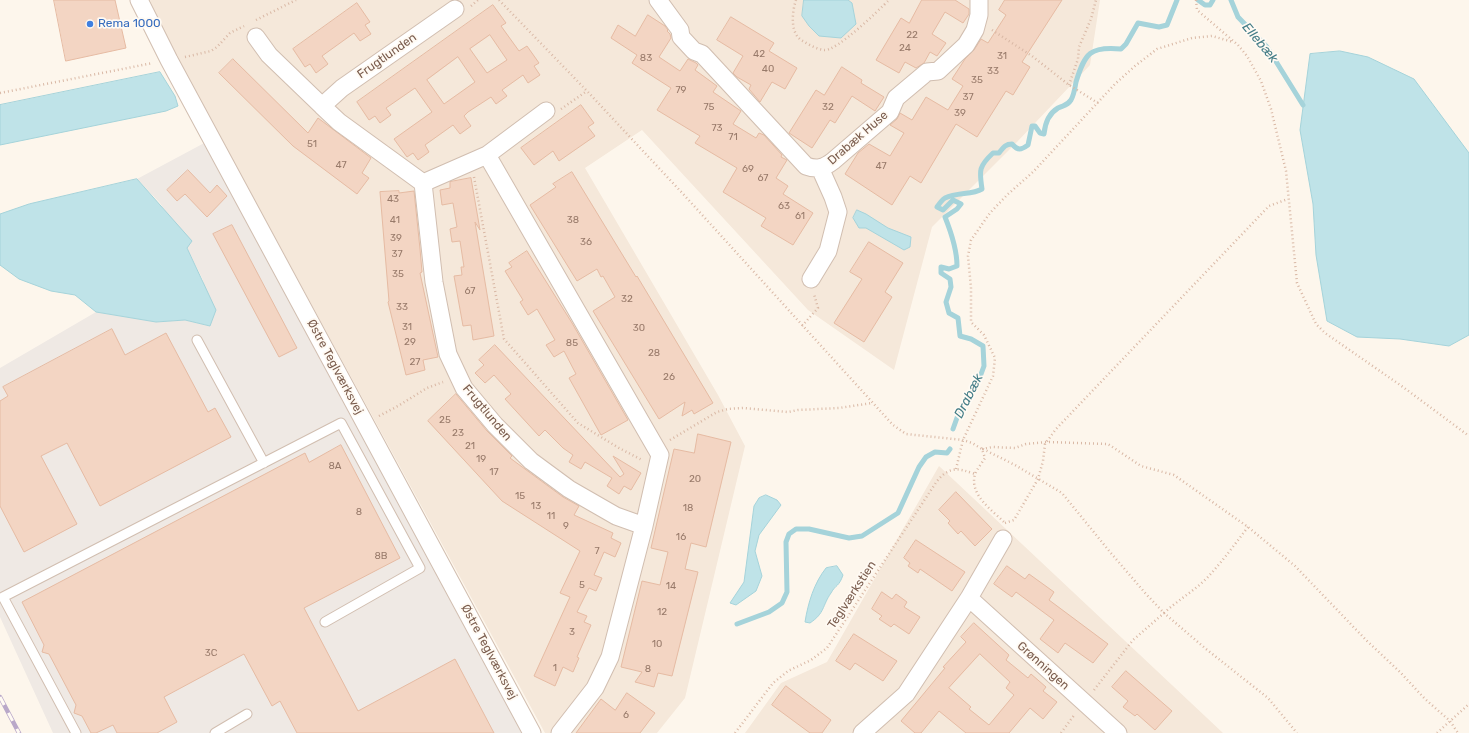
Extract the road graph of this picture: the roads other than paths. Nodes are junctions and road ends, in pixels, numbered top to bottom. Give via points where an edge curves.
1 (139, 0) edge
2 (658, 0) edge
3 (980, 0) edge
4 (455, 9) dead end
5 (252, 27) road end
6 (322, 106) junction
7 (546, 111) road end
8 (487, 154) junction
9 (820, 168) junction
10 (422, 182) junction
11 (811, 279) road end
12 (197, 340) dead end
13 (264, 463) junction
14 (644, 526) junction
15 (1004, 531) road end
16 (969, 598) junction
17 (325, 622) dead end
18 (247, 714) dead end
19 (76, 733) edge
20 (215, 733) edge
21 (532, 733) edge
22 (560, 733) edge
23 (862, 733) edge
24 (1118, 733) edge

1 - 21 street, Østre Teglværksvej
2 - 9 street, Drabæk Huse via 680,30 681,37 694,52 702,54 806,166
3 - 9 street, Drabæk Huse via 975,30 966,45 938,71 927,72 896,98 890,112 827,166
4 - 6 street, Frugtlunden via 342,88
5 - 6 street via 269,55
6 - 10 street via 339,122
7 - 8 street
8 - 10 street
8 - 14 street via 660,455
9 - 11 street, Drabæk Huse via 838,212 828,251
10 - 14 street, Frugtlunden via 434,282 448,354 464,388 495,425 531,461 569,489 616,516
12 - 13 lane
13 - 17 lane via 341,423 420,568
13 - 19 lane via 3,597
14 - 22 street via 610,657 595,688
15 - 16 street
16 - 23 street via 906,694
16 - 24 street, Grønningen
18 - 20 lane

